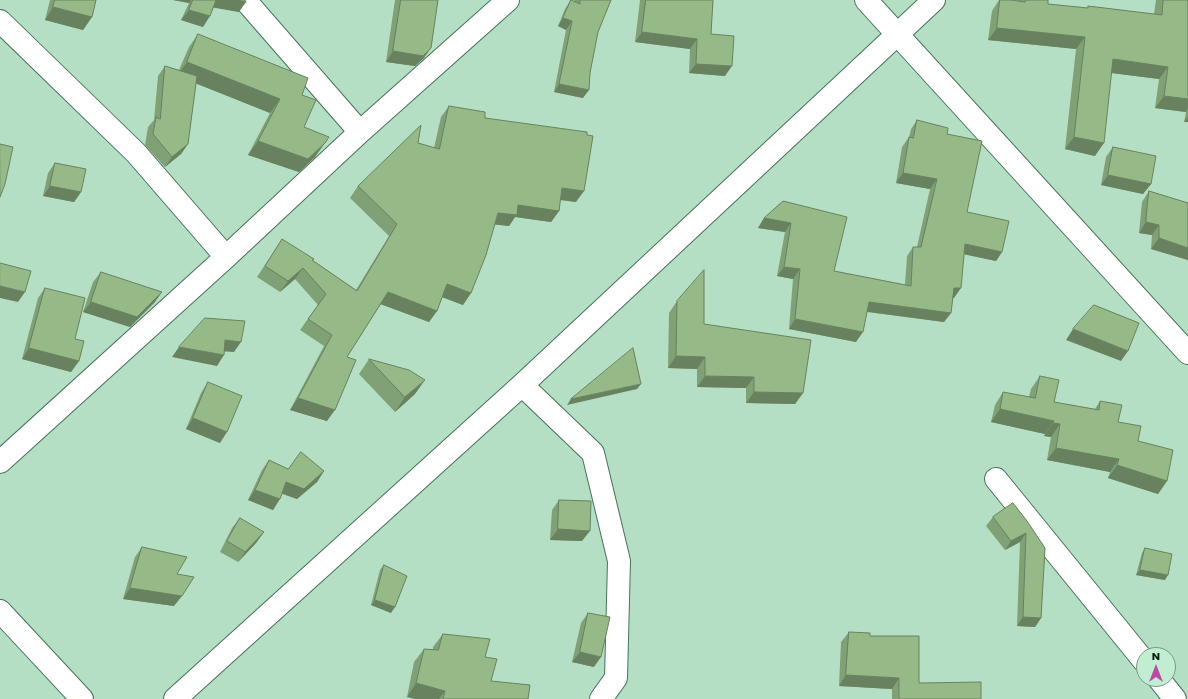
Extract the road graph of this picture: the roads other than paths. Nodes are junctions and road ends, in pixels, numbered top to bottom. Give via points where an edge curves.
1 (245, 0) edge
2 (508, 0) edge
3 (866, 0) edge
4 (934, 0) edge
5 (0, 21) edge
6 (898, 34) junction
7 (360, 132) junction
8 (226, 257) junction
9 (1188, 353) edge
10 (522, 385) junction
11 (0, 462) edge
12 (996, 479) dead end
13 (0, 611) edge
14 (1136, 651) edge
15 (1165, 687) edge
16 (82, 699) edge
17 (175, 699) edge
18 (601, 699) edge
19 (1175, 699) edge

1 - 7 street
2 - 7 street
3 - 6 street
4 - 6 street
5 - 8 street via 136,153
6 - 9 street
6 - 10 street
7 - 8 street
8 - 11 street
10 - 17 street
10 - 18 street via 593,453 619,562 616,678
12 - 14 street
13 - 16 street
15 - 19 street

